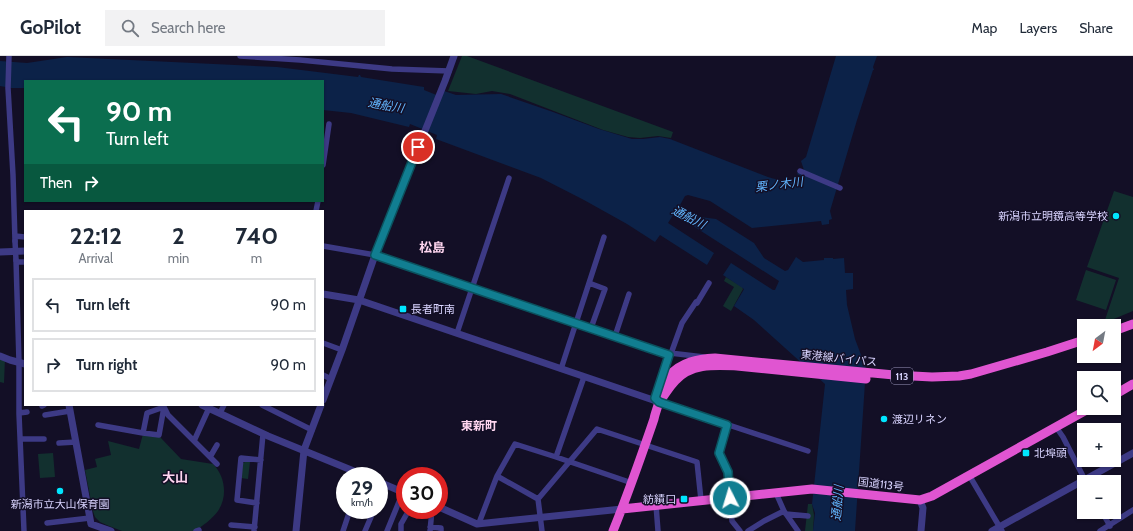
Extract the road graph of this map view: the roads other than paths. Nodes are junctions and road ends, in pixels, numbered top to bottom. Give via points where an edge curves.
1 (240, 56) edge
2 (454, 56) edge
3 (9, 57) edge
4 (449, 71) junction
5 (329, 124) dead end
6 (324, 158) edge
7 (800, 171) dead end
8 (508, 178) dead end
9 (840, 188) dead end
10 (24, 237) edge
11 (604, 237) dead end
12 (15, 238) junction
13 (324, 246) edge
14 (24, 251) edge
15 (0, 252) edge
16 (375, 255) junction
17 (16, 261) junction
18 (24, 262) edge
19 (589, 283) junction
20 (709, 283) dead end
21 (472, 287) junction
22 (324, 294) edge
23 (629, 294) dead end
24 (359, 300) junction
25 (575, 323) junction
26 (1133, 324) edge
27 (591, 328) junction
28 (1121, 328) edge
29 (1133, 329) edge
30 (457, 333) junction
31 (1121, 333) edge
32 (615, 336) junction
33 (1077, 342) edge
34 (324, 343) edge
35 (1077, 347) edge
36 (342, 350) junction
37 (670, 354) junction
38 (0, 356) edge
39 (716, 362) junction
40 (22, 363) edge
41 (561, 369) junction
42 (324, 375) edge
43 (584, 377) junction
44 (331, 378) junction
45 (1133, 384) edge
46 (1121, 390) edge
47 (324, 397) edge
48 (659, 402) junction
49 (164, 406) edge
50 (224, 406) edge
51 (264, 406) edge
52 (321, 406) edge
53 (205, 407) edge
54 (69, 408) edge
55 (27, 412) dead end
56 (19, 413) junction
57 (220, 414) junction
58 (45, 415) dead end
59 (1078, 415) edge
60 (98, 425) dead end
61 (727, 425) junction
62 (1056, 428) junction
63 (312, 430) junction
64 (143, 433) junction
65 (263, 434) junction
66 (20, 439) junction
67 (44, 439) dead end
68 (194, 441) junction
69 (76, 442) junction
70 (59, 443) dead end
71 (217, 445) dead end
72 (645, 445) junction
73 (304, 450) junction
74 (808, 451) dead end
75 (1133, 454) edge
76 (556, 456) junction
77 (210, 457) junction
78 (261, 460) junction
79 (570, 462) junction
80 (217, 464) dead end
81 (344, 467) edge
82 (969, 475) junction
83 (1083, 475) edge
84 (1096, 475) edge
85 (497, 476) junction
86 (632, 483) junction
87 (1077, 486) edge
88 (776, 493) junction
89 (730, 498) junction
90 (538, 499) junction
91 (701, 500) junction
92 (920, 500) junction
93 (257, 503) junction
94 (656, 505) junction
95 (622, 509) junction
96 (396, 510) edge
97 (1133, 510) edge
98 (448, 512) edge
99 (785, 513) junction
100 (808, 516) dead end
101 (540, 517) junction
102 (346, 519) edge
103 (370, 519) edge
104 (404, 519) edge
105 (431, 519) edge
106 (1106, 519) edge
107 (47, 523) dead end
108 (91, 524) edge
109 (231, 525) dead end
110 (477, 526) edge
111 (1110, 526) junction
112 (255, 529) edge
113 (430, 529) edge
114 (1000, 529) edge
115 (24, 531) edge
116 (111, 531) edge
117 (296, 531) edge
118 (343, 531) edge
119 (365, 531) edge
120 (387, 531) edge
121 (401, 531) edge
122 (441, 531) edge
123 (542, 531) edge
124 (613, 531) edge
125 (658, 531) edge
126 (740, 531) edge
127 (748, 531) edge
128 (798, 531) edge
129 (921, 531) edge
130 (992, 531) edge
131 (1100, 531) edge

1 - 4 street via 392,69
2 - 4 street
3 - 12 street via 8,88
4 - 16 street
5 - 6 street
7 - 9 street
8 - 21 street
10 - 12 street
11 - 19 street
12 - 17 street, bridge
13 - 16 street
14 - 15 street
16 - 21 street
16 - 24 street
17 - 18 street
17 - 40 street
19 - 25 street
19 - 27 street via 605,288
20 - 37 street via 682,323
21 - 25 street
21 - 30 street
22 - 24 street
23 - 32 street
24 - 30 street
24 - 36 street
25 - 27 street
25 - 41 street
26 - 28 highway
27 - 32 street
29 - 31 highway
30 - 41 street
32 - 37 street
33 - 39 highway, 東港線バイパス / 113 via 971,374 947,377
34 - 36 street
35 - 39 highway, 東港線バイパス / 113 via 974,378 936,383 891,381
36 - 44 street
37 - 39 street
37 - 48 street via 655,398
38 - 40 street
39 - 48 highway, 東港線バイパス / 113 via 681,375
40 - 56 street
41 - 43 street
42 - 44 street
43 - 48 street
43 - 76 street
44 - 47 street
45 - 46 highway
48 - 61 street
48 - 72 highway, 東港線バイパス / 113
49 - 64 street via 147,413
49 - 64 street via 158,435
49 - 68 street via 168,415
50 - 57 street
51 - 63 street
52 - 63 street
53 - 57 street
53 - 68 street
54 - 58 street
54 - 69 street
55 - 56 street
56 - 66 street
57 - 65 street
59 - 62 highway, 国道113号
60 - 64 street
61 - 74 street
61 - 89 street via 719,453 728,472
62 - 82 highway, 国道113号
62 - 83 street
63 - 73 street
65 - 73 street
65 - 78 street
66 - 67 street
66 - 115 street
68 - 77 street
69 - 70 street
69 - 108 street
71 - 77 street
72 - 79 street via 597,429
72 - 86 highway, 東港線バイパス / 113
72 - 91 street via 697,462
73 - 81 street
73 - 117 street
75 - 84 street
76 - 79 street
76 - 85 street via 515,444
77 - 80 street
78 - 93 street
78 - 93 street via 241,458 237,500
79 - 86 street
79 - 90 street
82 - 92 highway, 国道113号
82 - 114 street
85 - 90 street
85 - 110 street
86 - 95 highway, 東港線バイパス / 113
87 - 114 street
88 - 89 highway, 国道113号
88 - 92 highway, 国道113号 via 812,489
88 - 99 street
89 - 91 highway, 国道113号
89 - 126 street via 732,521
90 - 101 street
91 - 94 highway, 国道113号
92 - 129 street via 923,508
93 - 112 street
94 - 95 highway, 国道113号
94 - 125 street
95 - 101 street
95 - 124 highway, 113
96 - 120 street
97 - 111 street
98 - 110 street
99 - 100 street
99 - 127 street
99 - 128 street
101 - 110 street
101 - 123 street
102 - 118 street
103 - 119 street
104 - 121 street
105 - 113 street
106 - 111 street
107 - 108 street
108 - 116 street
109 - 112 street
111 - 131 street
113 - 122 street via 441,528
114 - 130 street

